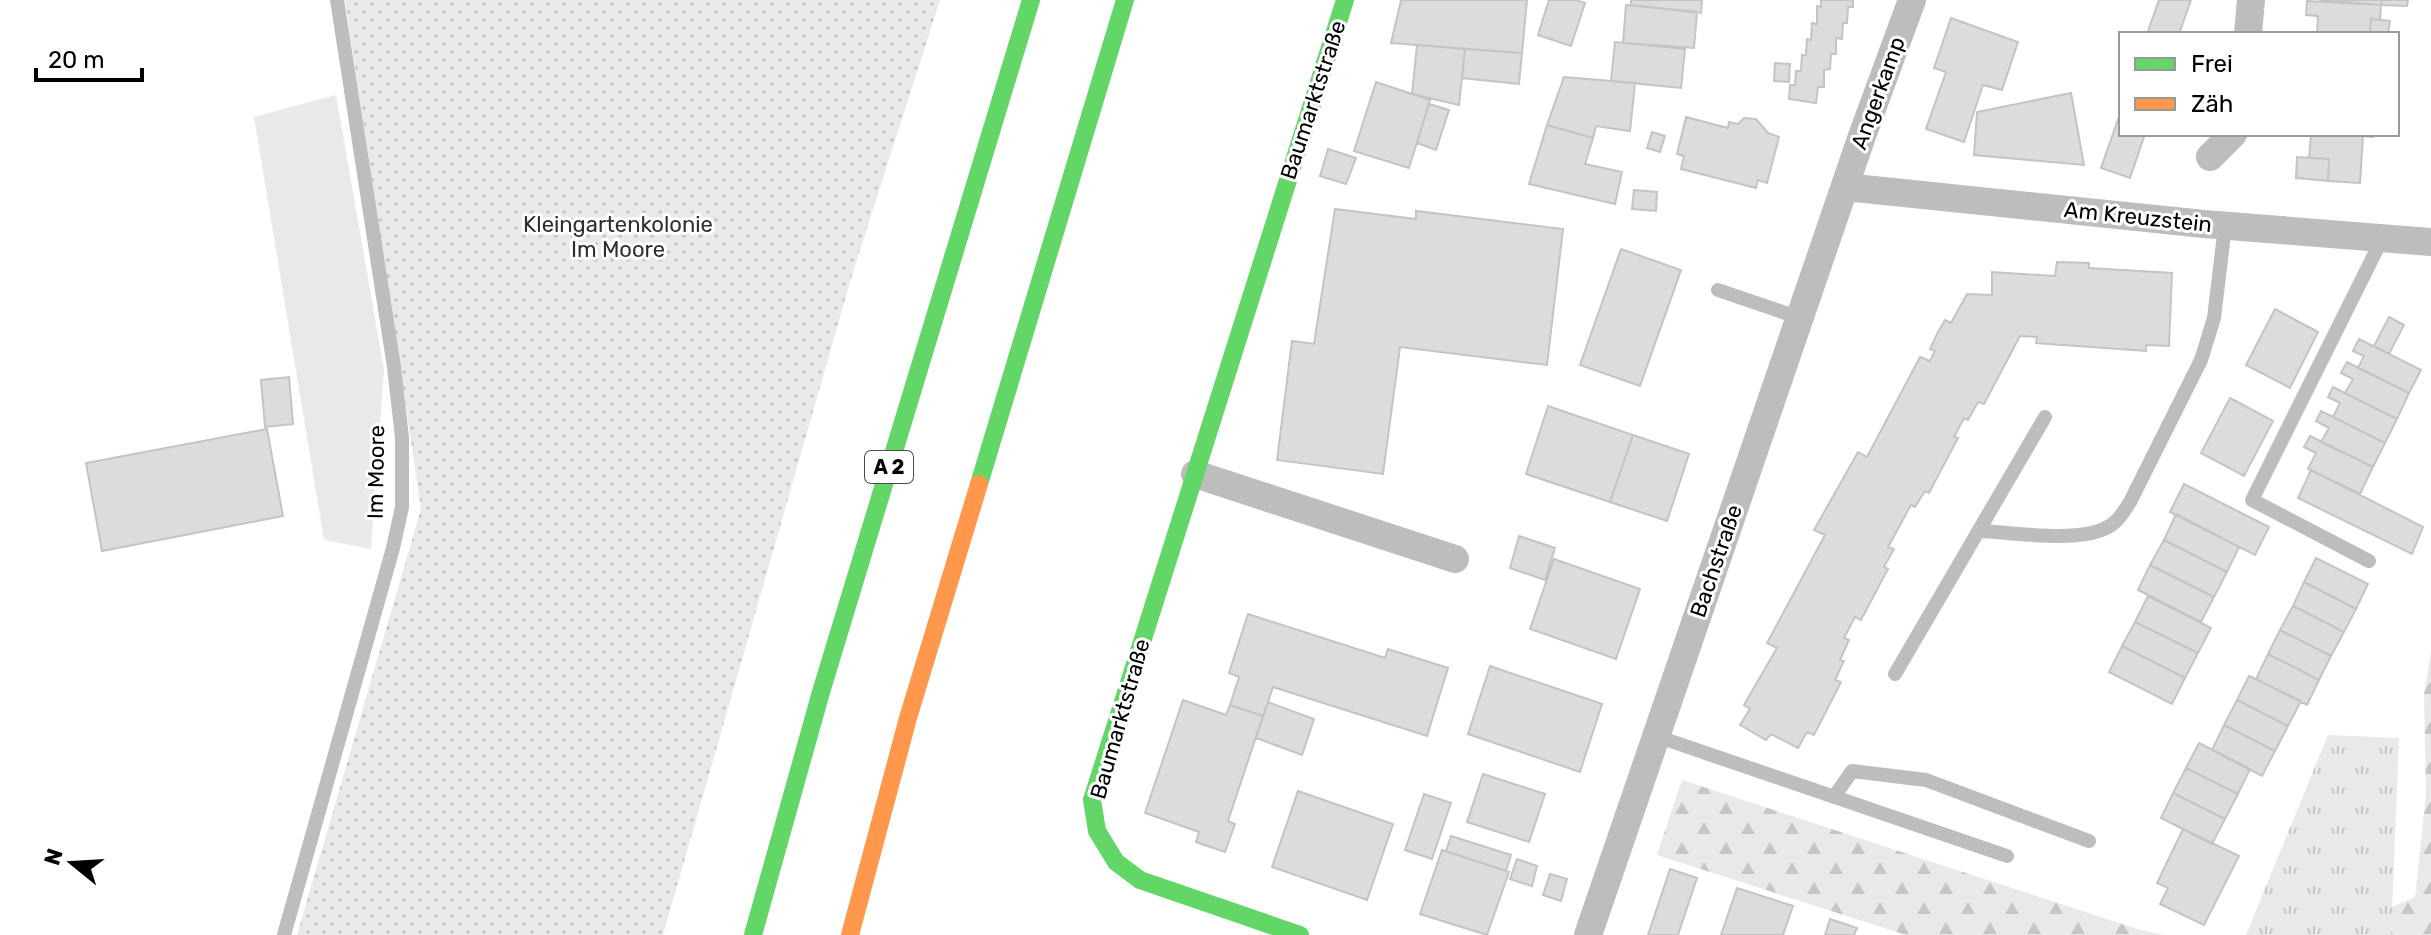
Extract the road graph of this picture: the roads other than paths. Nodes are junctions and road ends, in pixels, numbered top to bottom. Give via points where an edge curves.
1 (337, 0) edge
2 (1031, 0) edge
3 (1125, 0) edge
4 (1345, 0) edge
5 (1912, 0) edge
6 (2251, 0) edge
7 (2248, 32) edge
8 (2231, 136) edge
9 (2210, 157) dead end
10 (1845, 187) junction
11 (2225, 226) junction
12 (2382, 239) junction
13 (2431, 242) edge
14 (1718, 290) dead end
15 (1800, 318) junction
16 (2045, 417) dead end
17 (1195, 474) junction
18 (1980, 531) junction
19 (1455, 559) dead end
20 (2369, 561) dead end
21 (1895, 674) dead end
22 (1656, 736) junction
23 (1834, 797) junction
24 (2089, 841) dead end
25 (2007, 856) dead end
26 (284, 935) edge
27 (753, 935) edge
28 (850, 935) edge
29 (1300, 935) edge
30 (1588, 935) edge

1 - 26 lane, Im Moore via 394,367 402,507
2 - 27 main road, A 2 via 821,692
3 - 28 main road via 908,718
4 - 17 main road, Baumarktstraße
5 - 10 street, Angerkamp
6 - 7 street
8 - 9 street
10 - 11 street, Am Kreuzstein
10 - 15 street, Bachstraße
11 - 12 street, Am Kreuzstein
11 - 18 lane via 2214,318 2201,360 2115,523 2077,536
12 - 13 street, Am Kreuzstein
12 - 20 lane via 2252,500
14 - 15 lane
15 - 22 street, Bachstraße
16 - 18 lane
17 - 19 street
17 - 29 main road, Baumarktstraße via 1092,800 1097,831 1116,862 1140,880
18 - 21 lane
22 - 23 lane
22 - 30 street, Bachstraße
23 - 24 lane via 1852,771 1926,780
23 - 25 lane

